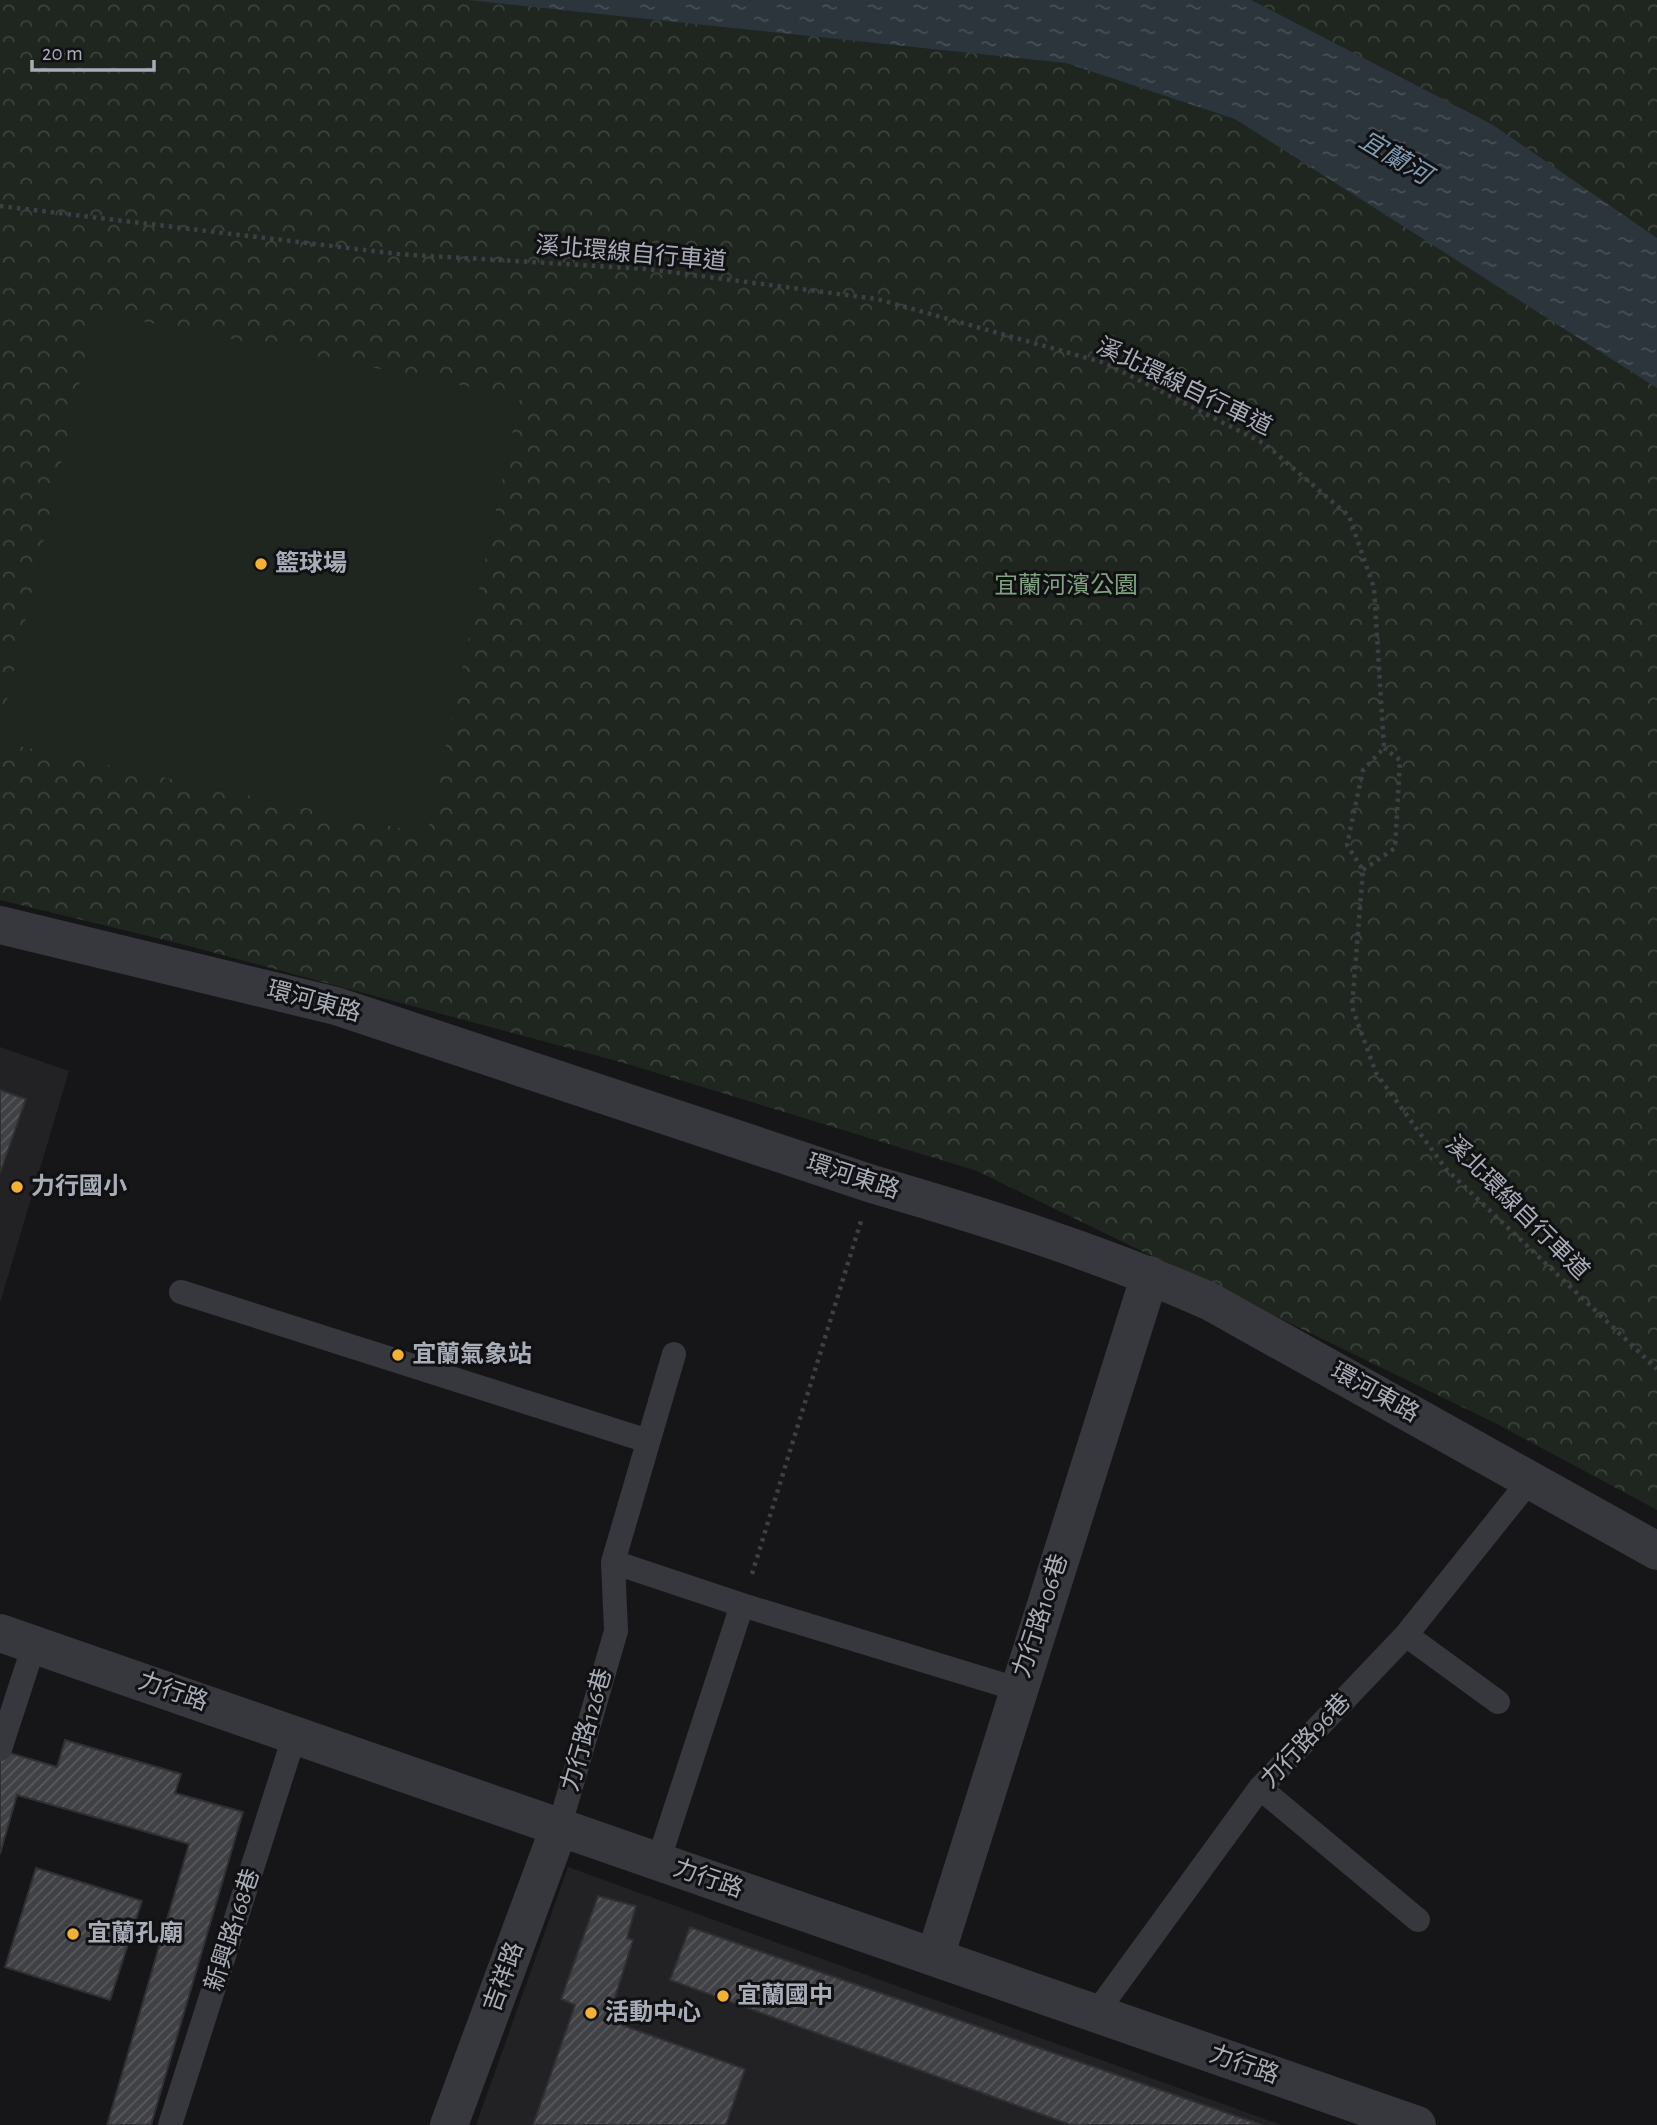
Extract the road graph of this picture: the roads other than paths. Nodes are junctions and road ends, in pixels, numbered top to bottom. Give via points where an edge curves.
1 (0, 925) edge
2 (1150, 1275) junction
3 (181, 1293) dead end
4 (674, 1354) dead end
5 (648, 1441) junction
6 (1530, 1480) junction
7 (1657, 1550) edge
8 (613, 1562) junction
9 (742, 1605) junction
10 (1406, 1635) junction
11 (17, 1639) edge
12 (1017, 1689) junction
13 (1498, 1702) dead end
14 (295, 1734) junction
15 (0, 1749) edge
16 (1260, 1788) junction
17 (559, 1828) junction
18 (658, 1862) junction
19 (1418, 1920) dead end
20 (935, 1957) junction
21 (1096, 2013) junction
22 (170, 2125) edge
23 (449, 2125) edge
24 (1417, 2125) edge

1 - 2 street, 環河東路 via 336,1006
2 - 6 street, 環河東路 via 1209,1301
2 - 12 street, 力行路106巷
3 - 5 lane
4 - 5 lane, 力行路126巷
5 - 8 lane, 力行路126巷
6 - 7 street, 環河東路
6 - 10 lane, 力行路96巷
8 - 9 lane
8 - 17 lane, 力行路126巷 via 616,1631
9 - 12 lane
9 - 18 lane
10 - 13 lane
10 - 16 lane, 力行路96巷
11 - 14 street, 力行路
11 - 15 lane
12 - 20 street, 力行路106巷
14 - 17 street, 力行路
14 - 22 lane, 新興路168巷
16 - 19 lane
16 - 21 lane, 力行路96巷
17 - 18 street, 力行路
17 - 23 street, 吉祥路
18 - 20 street, 力行路
20 - 21 street, 力行路
21 - 24 street, 力行路

